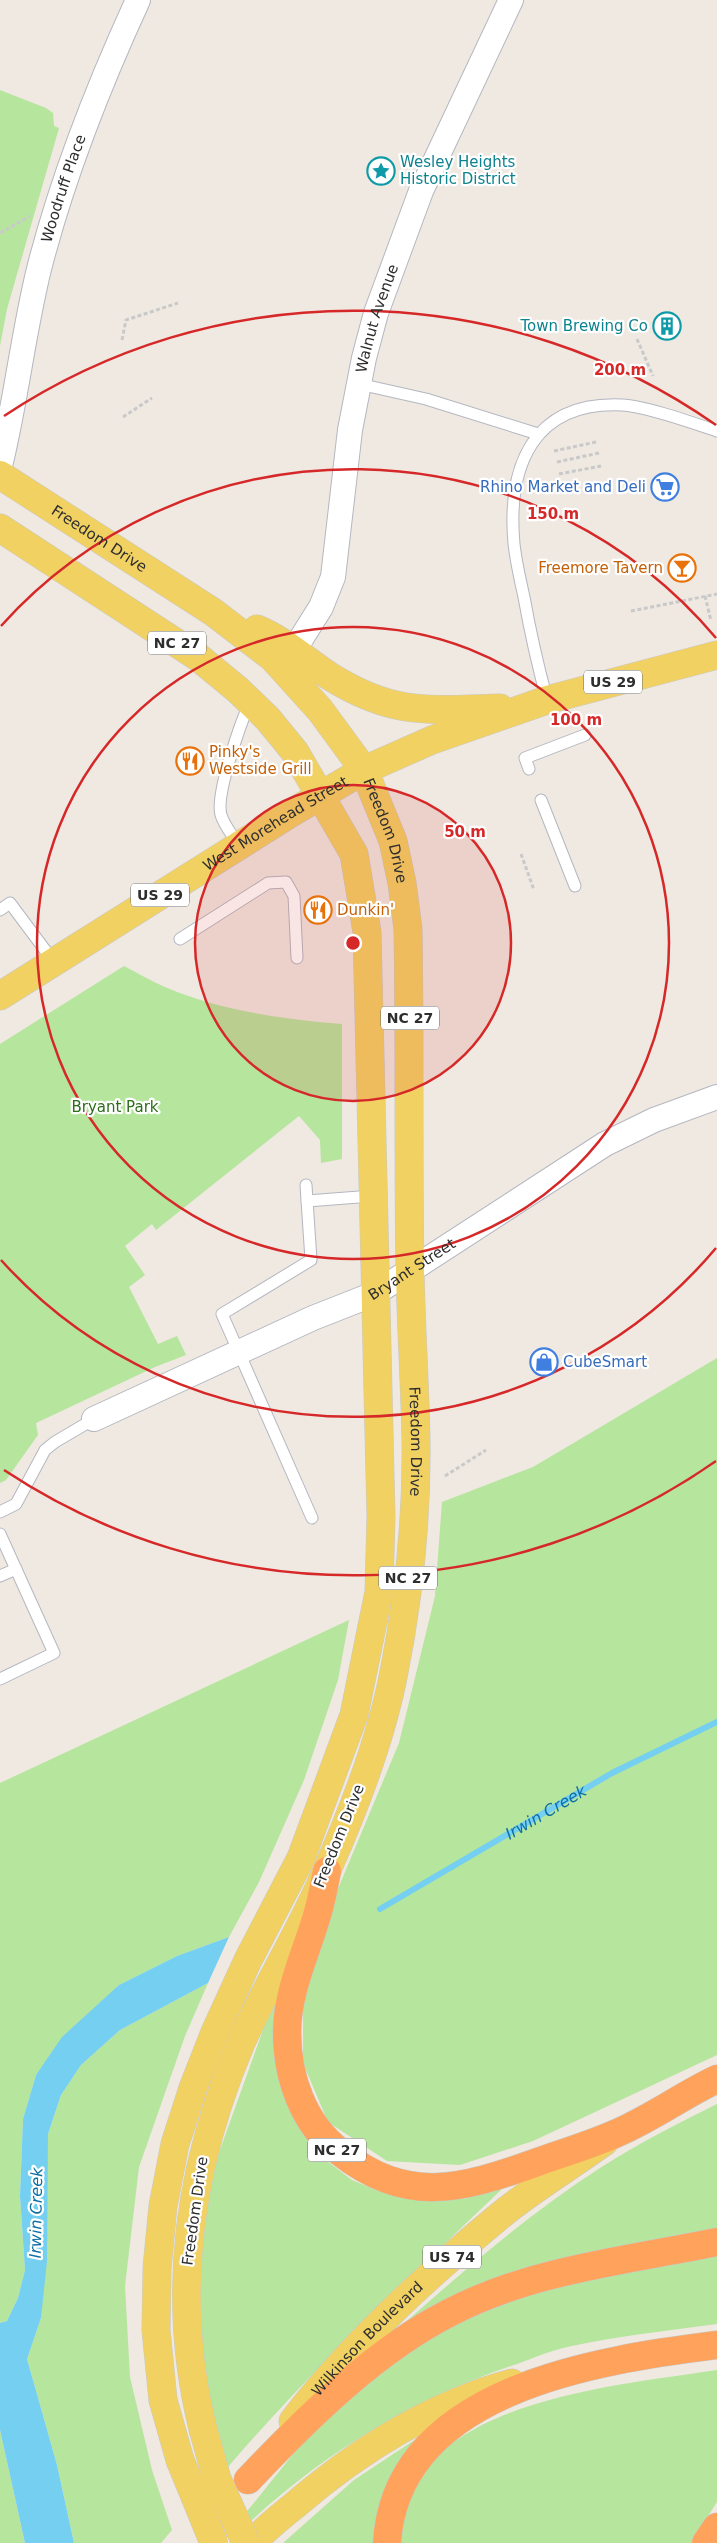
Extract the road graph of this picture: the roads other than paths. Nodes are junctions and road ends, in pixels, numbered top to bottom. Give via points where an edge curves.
1 (138, 0) edge
2 (511, 0) edge
3 (359, 384) junction
4 (16, 386) junction
5 (0, 411) edge
6 (717, 431) edge
7 (538, 434) junction
8 (0, 466) edge
9 (0, 475) edge
10 (0, 528) edge
11 (213, 612) junction
12 (294, 650) junction
13 (717, 655) edge
14 (250, 702) junction
15 (536, 703) junction
16 (585, 735) dead end
17 (529, 769) dead end
18 (364, 770) junction
19 (320, 795) junction
20 (541, 800) dead end
21 (239, 846) junction
22 (575, 886) dead end
23 (0, 910) edge
24 (180, 939) dead end
25 (297, 958) dead end
26 (54, 962) junction
27 (0, 996) edge
28 (717, 1097) edge
29 (306, 1185) dead end
30 (372, 1196) junction
31 (307, 1201) junction
32 (410, 1272) junction
33 (374, 1294) junction
34 (240, 1351) junction
35 (94, 1419) joint
36 (0, 1512) edge
37 (312, 1518) dead end
38 (0, 1534) edge
39 (16, 1569) junction
40 (0, 1576) edge
41 (0, 1679) edge
42 (327, 1871) junction
43 (717, 2079) edge
44 (618, 2133) junction
45 (717, 2242) edge
46 (717, 2345) edge
47 (565, 2372) junction
48 (248, 2480) junction
49 (717, 2527) edge
50 (199, 2543) edge
51 (214, 2543) edge
52 (246, 2543) edge
53 (252, 2543) edge
54 (387, 2543) edge
55 (706, 2543) edge

1 - 4 street, Woodruff Place via 72,155 39,271
2 - 3 street, Walnut Avenue via 405,231 376,313
3 - 7 lane via 426,399
3 - 12 street, Walnut Avenue via 350,430 333,576 321,607
4 - 5 street, Woodruff Place
4 - 8 street, Woodruff Place via 12,419
6 - 7 lane via 623,405 572,412 555,419
7 - 15 lane via 524,457 515,491 514,545 533,647
9 - 11 main road, Freedom Drive / NC 27
10 - 14 main road, Freedom Drive / NC 27 via 198,657
11 - 12 main road via 263,632
11 - 18 main road, Freedom Drive / NC 27 via 273,658 320,710
12 - 15 main road via 330,677 384,704 422,710
13 - 15 main road, West Morehead Street / US 29
14 - 19 main road, Freedom Drive / NC 27 via 295,752
14 - 21 lane via 234,739 220,814
15 - 18 main road, West Morehead Street / US 29 via 432,740
16 - 17 lane via 525,758
18 - 19 main road, West Morehead Street / US 29
18 - 32 main road, Freedom Drive / NC 27 via 394,841 408,929
19 - 21 main road, West Morehead Street / US 29
19 - 30 main road, Freedom Drive / NC 27 via 354,854 367,932
20 - 22 lane
21 - 26 main road, West Morehead Street / US 29
23 - 26 lane via 10,903
24 - 25 lane via 268,883 286,882 294,896
26 - 27 main road, West Morehead Street / US 29
28 - 32 street, Bryant Street via 654,1120 605,1144
29 - 31 lane
30 - 31 lane
30 - 33 main road, Freedom Drive / NC 27
31 - 34 lane via 311,1260 222,1314
32 - 33 street, Bryant Street
32 - 42 main road, Freedom Drive / NC 27 via 416,1445 414,1528 404,1612 380,1732
33 - 34 street, Bryant Street
33 - 51 main road, Freedom Drive / NC 27, bridge via 381,1516 379,1592 354,1715 301,1858 248,1960 193,2088 175,2144 163,2206 157,2268 158,2365 162,2400 180,2460
34 - 35 street, Bryant Street
34 - 37 lane
35 - 36 lane via 45,1450 16,1504
38 - 39 lane
39 - 40 lane
39 - 41 lane via 54,1653
42 - 44 highway, NC 27 via 291,1996 287,2030 288,2065 298,2098 333,2147 378,2177 408,2186 454,2187 484,2181
42 - 52 main road, Freedom Drive, bridge via 241,2043 203,2151 192,2210 186,2269 189,2362 217,2479
43 - 44 highway, US 74
44 - 48 main road, Wilkinson Boulevard / US 74 via 508,2209 436,2271 354,2349 306,2404
45 - 48 highway via 547,2276 451,2312 345,2386
46 - 47 highway via 616,2360
47 - 53 main road via 489,2390 417,2421 321,2483
47 - 54 highway via 495,2398 465,2415 438,2437 415,2464 400,2490
48 - 50 main road, Wilkinson Boulevard / US 74
49 - 55 highway

